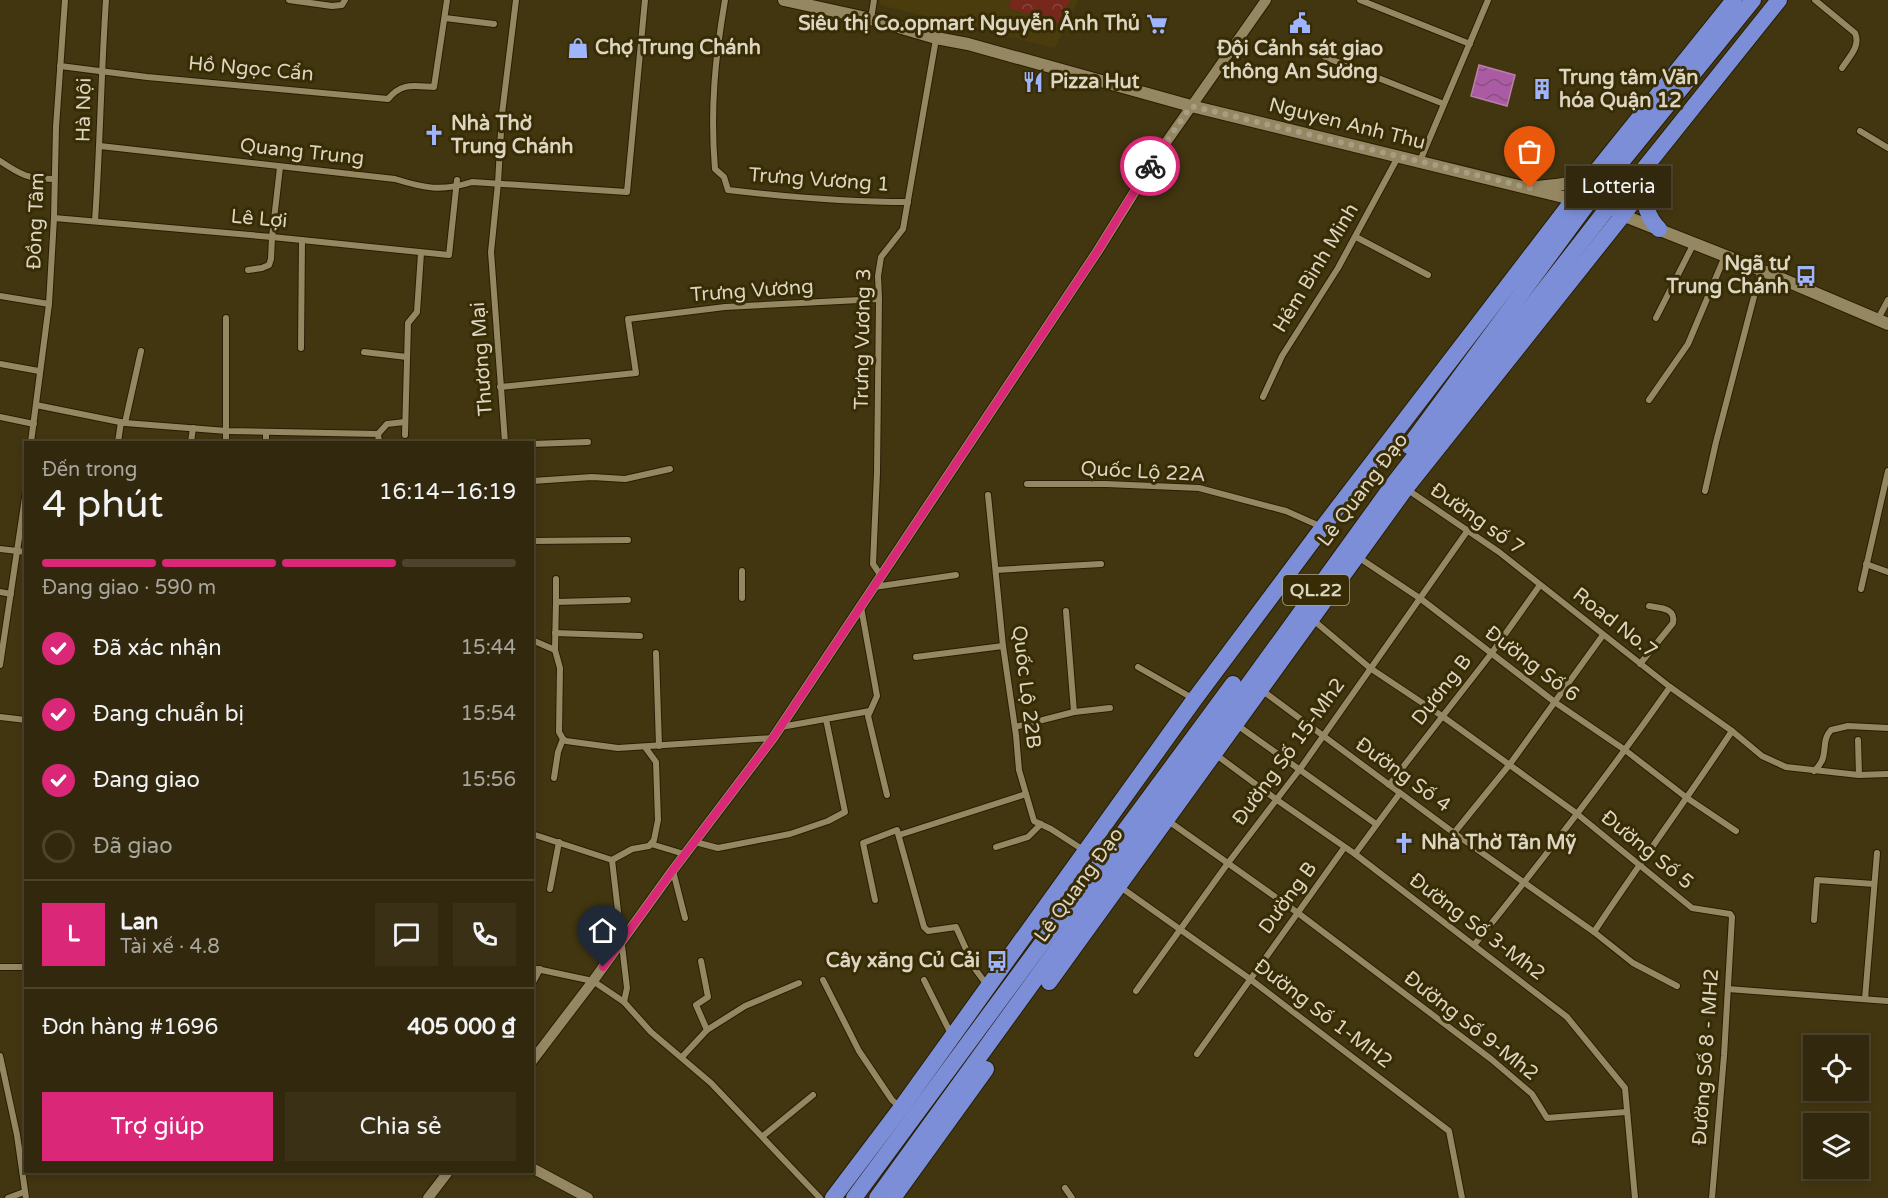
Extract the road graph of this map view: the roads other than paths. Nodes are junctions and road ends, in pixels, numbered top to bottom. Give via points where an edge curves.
1 (65, 0) edge
2 (106, 0) edge
3 (289, 0) edge
4 (345, 0) edge
5 (447, 0) edge
6 (516, 0) edge
7 (645, 0) edge
8 (725, 0) edge
9 (784, 0) edge
10 (874, 0) edge
11 (1266, 0) edge
12 (1360, 0) edge
13 (1488, 0) edge
14 (1734, 0) edge
15 (1752, 0) edge
16 (1779, 0) edge
17 (1792, 0) edge
18 (1815, 0) edge
19 (445, 18) junction
20 (871, 19) junction
21 (494, 24) dead end
22 (936, 38) junction
23 (1470, 44) junction
24 (1324, 57) dead end
25 (60, 66) junction
26 (1842, 68) dead end
27 (101, 71) junction
28 (1444, 104) junction
29 (1191, 106) junction
30 (1860, 131) dead end
31 (100, 146) junction
32 (1888, 148) edge
33 (1398, 156) junction
34 (1626, 158) junction
35 (0, 161) edge
36 (1420, 161) junction
37 (280, 167) junction
38 (1596, 172) junction
39 (1643, 178) junction
40 (54, 179) junction
41 (498, 183) junction
42 (457, 184) junction
43 (1530, 188) junction
44 (1581, 201) junction
45 (908, 202) junction
46 (1607, 209) junction
47 (1623, 215) junction
48 (54, 218) junction
49 (96, 221) junction
50 (1659, 229) junction
51 (272, 237) junction
52 (1356, 237) junction
53 (302, 240) junction
54 (1694, 243) junction
55 (421, 253) junction
56 (1726, 255) junction
57 (248, 270) dead end
58 (1761, 270) junction
59 (1428, 275) dead end
60 (0, 296) edge
61 (879, 299) junction
62 (1888, 300) edge
63 (49, 304) junction
64 (226, 318) dead end
65 (1656, 318) dead end
66 (1883, 322) edge
67 (301, 348) dead end
68 (141, 351) dead end
69 (364, 352) dead end
70 (407, 357) junction
71 (0, 364) edge
72 (39, 371) junction
73 (500, 387) junction
74 (1263, 398) dead end
75 (1648, 400) dead end
76 (36, 405) junction
77 (0, 417) edge
78 (123, 422) junction
79 (405, 422) junction
80 (34, 424) junction
81 (193, 428) junction
82 (226, 431) junction
83 (266, 432) junction
84 (378, 434) junction
85 (405, 435) dead end
86 (32, 441) edge
87 (118, 441) edge
88 (191, 441) edge
89 (226, 441) edge
90 (266, 441) edge
91 (379, 441) edge
92 (505, 441) edge
93 (588, 442) dead end
94 (534, 444) edge
95 (670, 469) dead end
96 (1888, 471) edge
97 (534, 481) edge
98 (1027, 484) dead end
99 (1400, 485) junction
100 (1705, 491) dead end
101 (988, 495) dead end
102 (1880, 502) junction
103 (24, 504) edge
104 (1888, 505) edge
105 (1323, 527) junction
106 (1468, 531) junction
107 (628, 540) dead end
108 (534, 541) edge
109 (0, 549) edge
110 (17, 551) junction
111 (24, 552) edge
112 (1357, 556) junction
113 (1101, 564) dead end
114 (1866, 564) junction
115 (742, 570) dead end
116 (996, 570) junction
117 (1888, 572) edge
118 (956, 575) dead end
119 (881, 576) junction
120 (556, 579) dead end
121 (1540, 585) junction
122 (874, 587) junction
123 (1861, 589) dead end
124 (0, 592) edge
125 (11, 594) junction
126 (742, 598) dead end
127 (1420, 599) junction
128 (628, 600) dead end
129 (556, 602) junction
130 (861, 606) junction
131 (1649, 606) dead end
132 (1066, 611) dead end
133 (1311, 618) junction
134 (555, 633) junction
135 (1603, 635) junction
136 (640, 636) dead end
137 (534, 641) edge
138 (1003, 646) junction
139 (555, 651) junction
140 (1, 652) edge
141 (656, 652) dead end
142 (1491, 654) junction
143 (916, 657) dead end
144 (1640, 664) junction
145 (0, 665) edge
146 (1138, 668) dead end
147 (1370, 668) junction
148 (1670, 687) junction
149 (1260, 688) junction
150 (1194, 700) junction
151 (1556, 703) junction
152 (1110, 708) dead end
153 (870, 711) junction
154 (1074, 712) junction
155 (1442, 716) junction
156 (0, 717) edge
157 (826, 719) junction
158 (1230, 719) junction
159 (24, 720) edge
160 (780, 727) junction
161 (1014, 727) junction
162 (1888, 728) edge
163 (1732, 731) junction
164 (1323, 736) junction
165 (773, 738) junction
166 (563, 739) junction
167 (1858, 740) dead end
168 (659, 746) junction
169 (645, 747) junction
170 (1209, 749) junction
171 (1625, 750) junction
172 (1510, 764) junction
173 (1300, 769) junction
174 (1814, 771) junction
175 (1888, 774) edge
176 (1859, 775) junction
177 (555, 778) dead end
178 (1389, 785) junction
179 (1400, 793) junction
180 (1026, 794) junction
181 (887, 795) dead end
182 (1688, 798) junction
183 (1277, 800) junction
184 (1576, 813) junction
185 (1167, 820) junction
186 (1041, 824) junction
187 (1376, 824) junction
188 (1736, 831) dead end
189 (898, 832) junction
190 (1454, 833) junction
191 (534, 835) edge
192 (559, 842) junction
193 (695, 842) junction
194 (651, 844) junction
195 (996, 847) dead end
196 (1344, 848) junction
197 (1085, 851) junction
198 (1877, 853) dead end
199 (685, 854) junction
200 (1355, 854) junction
201 (612, 860) junction
202 (1228, 863) junction
203 (1639, 864) junction
204 (673, 870) junction
205 (1524, 883) junction
206 (1874, 884) junction
207 (1119, 886) junction
208 (550, 890) dead end
209 (875, 900) dead end
210 (1298, 913) junction
211 (1732, 917) joint
212 (685, 918) dead end
213 (1814, 920) dead end
214 (1180, 928) junction
215 (1594, 932) junction
216 (622, 939) junction
217 (1474, 945) junction
218 (701, 962) dead end
219 (24, 967) edge
220 (0, 968) edge
221 (534, 968) edge
222 (540, 969) junction
223 (1250, 979) junction
224 (534, 980) edge
225 (823, 980) dead end
226 (924, 980) dead end
227 (593, 981) junction
228 (799, 983) dead end
229 (988, 985) junction
230 (1677, 986) dead end
231 (1728, 989) junction
232 (1136, 991) dead end
233 (1865, 999) junction
234 (1888, 1001) edge
235 (624, 1002) junction
236 (707, 1030) junction
237 (952, 1035) junction
238 (1197, 1054) dead end
239 (0, 1056) edge
240 (682, 1057) junction
241 (534, 1058) edge
242 (813, 1095) dead end
243 (901, 1108) junction
244 (1626, 1112) junction
245 (17, 1135) junction
246 (24, 1135) edge
247 (763, 1136) junction
248 (534, 1169) edge
249 (447, 1173) edge
250 (1065, 1188) dead end
251 (25, 1195) edge
252 (8, 1198) edge
253 (428, 1198) edge
254 (588, 1198) edge
255 (819, 1198) edge
256 (833, 1198) edge
257 (854, 1198) edge
258 (877, 1198) edge
259 (893, 1198) edge
260 (1072, 1198) edge
261 (1462, 1198) edge
262 (1635, 1198) edge
263 (1712, 1198) edge

1 - 25 street, Đồng Tâm
2 - 27 street, Hà Nội
3 - 4 street via 332,6 342,5
5 - 19 street
6 - 41 street, Thương Mại
7 - 41 street, Quang Trung via 627,192
8 - 45 street, Trưng Vương 1 via 713,83 712,135 715,168 724,177 728,190 794,198
9 - 20 main road, Nguyen Anh Thu
10 - 20 street
11 - 29 street
12 - 23 street
13 - 23 street
14 - 38 highway, Lê Quang Đạo / QL.22
15 - 34 highway, Lê Quang Đạo / QL.22
16 - 39 highway, Lê Quang Đạo / QL.22
17 - 39 highway, Lê Quang Đạo / QL.22
18 - 26 street via 1857,38 1858,43
19 - 21 street
19 - 27 street, Hồ Ngọc Cẩn via 434,87 407,85 395,90 388,99
20 - 22 main road, Nguyen Anh Thu
22 - 29 main road, Nguyen Anh Thu
22 - 45 street, Trưng Vương 3
23 - 28 street
24 - 28 street
25 - 27 street, Hồ Ngọc Cẩn
25 - 40 street, Đồng Tâm
27 - 31 street, Hà Nội
28 - 36 street
29 - 33 main road, Nguyen Anh Thu
29 - 119 street
30 - 32 street
31 - 37 street, Quang Trung
31 - 49 street, Hà Nội
33 - 36 main road, Nguyen Anh Thu
33 - 52 street, Hẻm Bình Minh
34 - 38 highway
34 - 44 highway, Lê Quang Đạo / QL.22
35 - 40 street via 22,175
36 - 43 main road, Nguyen Anh Thu
37 - 42 street, Quang Trung via 395,179 426,189
37 - 51 street
38 - 43 main road via 1578,181
38 - 44 highway, Lê Quang Đạo / QL.22
39 - 46 highway, Lê Quang Đạo / QL.22
39 - 47 highway, Lê Quang Đạo / QL.22
39 - 50 highway via 1646,209
40 - 48 street, Đồng Tâm
41 - 42 street, Quang Trung
41 - 73 street, Thương Mại via 491,252
42 - 55 street, Lê Lợi via 449,255
43 - 44 main road, Nguyen Anh Thu
44 - 46 main road, Nguyen Anh Thu
44 - 105 highway, Lê Quang Đạo / QL.22
44 - 257 highway, Lê Quang Đạo / QL.22
45 - 61 street, Trưng Vương 3 via 903,229 881,257
46 - 47 main road, Nguyen Anh Thu
46 - 99 highway, Lê Quang Đạo / QL.22
47 - 50 main road, Nguyen Anh Thu
47 - 99 highway, Lê Quang Đạo / QL.22
48 - 49 street, Lê Lợi
48 - 63 street, Đồng Tâm
49 - 51 street, Lê Lợi
50 - 54 main road, Nguyen Anh Thu
51 - 53 street, Lê Lợi
51 - 57 street via 269,265
52 - 59 street
52 - 74 street, Hẻm Bình Minh via 1282,356
53 - 55 street, Lê Lợi
53 - 67 street
54 - 56 main road, Nguyen Anh Thu
54 - 65 street
55 - 70 street via 417,312 408,323
56 - 58 main road, Nguyen Anh Thu
56 - 75 street via 1688,344
58 - 66 main road, Nguyen Anh Thu
58 - 100 street
60 - 63 street
61 - 73 street, Trưng Vương via 725,307 628,319 636,373
61 - 119 street, Trưng Vương 3 via 873,564
62 - 66 street
63 - 72 street, Đồng Tâm
64 - 82 street
68 - 78 street
69 - 70 street
70 - 79 street
71 - 72 street
72 - 76 street, Đồng Tâm
73 - 92 street, Thương Mại
76 - 78 street
76 - 80 street, Đồng Tâm
77 - 80 street
78 - 81 street
78 - 87 street
79 - 84 street via 387,424
79 - 85 street
80 - 86 street, Đồng Tâm
81 - 82 street
81 - 88 street
82 - 83 street
82 - 89 street
83 - 84 street
83 - 90 street
84 - 91 street
93 - 94 street
95 - 97 street via 625,479
96 - 102 street
98 - 105 street, Quốc Lộ 22A via 1199,488 1286,511
99 - 106 street, Đường số 7
99 - 112 highway, Lê Quang Đạo / QL.22
99 - 158 highway, Lê Quang Đạo / QL.22
101 - 116 street, Quốc Lộ 22B
102 - 104 street
102 - 114 street
103 - 110 street
105 - 150 highway, Lê Quang Đạo / QL.22
106 - 121 street, Đường số 7
106 - 127 street, Đường Số 15-Mh2
107 - 108 street
109 - 110 street
110 - 111 street
110 - 125 street
112 - 127 street, Đường Số 6
112 - 133 highway, Lê Quang Đạo / QL.22
113 - 116 street
114 - 117 street
114 - 123 street
115 - 126 street
116 - 138 street, Quốc Lộ 22B
118 - 122 street
119 - 122 street
120 - 129 street
121 - 135 street, Road No.7
121 - 142 street, Dương B
122 - 130 street
124 - 125 street
125 - 140 street
127 - 142 street, Đường Số 6
127 - 147 street, Đường Số 15-Mh2
128 - 129 street
129 - 134 street
130 - 153 street via 877,696
130 - 160 street
131 - 144 street via 1670,610 1674,623
132 - 154 street
133 - 147 street
133 - 149 highway, Lê Quang Đạo / QL.22
134 - 136 street
134 - 139 street
135 - 144 street, Road No.7
135 - 151 street
137 - 139 street
138 - 143 street
138 - 161 street, Quốc Lộ 22B
139 - 166 street via 560,668 558,724
140 - 145 street
141 - 168 street
142 - 151 street, Đường Số 6
142 - 155 street, Dương B
144 - 148 street, Road No.7
146 - 150 street
147 - 155 street
147 - 164 street, Đường Số 15-Mh2
148 - 163 street
148 - 171 street
149 - 158 highway, Lê Quang Đạo / QL.22
149 - 164 street, Đường Số 4
150 - 197 highway, Lê Quang Đạo / QL.22
151 - 171 street, Đường Số 6
151 - 172 street
152 - 154 street
153 - 157 street
153 - 181 street
154 - 161 street
155 - 172 street, Đường Số 5
155 - 178 street, Dương B
156 - 159 street
157 - 160 street
157 - 193 street via 844,812 790,834 718,848
158 - 170 highway, Lê Quang Đạo / QL.22
158 - 173 street
160 - 165 street
161 - 180 street, Quốc Lộ 22B
162 - 174 street via 1848,726 1831,730 1822,762
163 - 174 street via 1762,756 1786,767
163 - 182 street
164 - 173 street, Đường Số 15-Mh2
164 - 178 street, Đường Số 4
165 - 168 street
165 - 193 street
166 - 169 street via 618,748
166 - 177 street
167 - 176 street
168 - 169 street
169 - 194 street via 656,762 658,820
170 - 183 street, Đường Số 3-Mh2
170 - 185 highway, Lê Quang Đạo / QL.22
170 - 258 highway, Lê Quang Đạo / QL.22
171 - 182 street, Đường Số 6
171 - 184 street
172 - 184 street, Đường Số 5
172 - 190 street
173 - 183 street, Đường Số 15-Mh2
173 - 187 street
174 - 176 street
175 - 176 street
178 - 179 street, Đường Số 4
179 - 187 street
179 - 190 street, Đường Số 4
180 - 186 street, Quốc Lộ 22B via 1034,821
180 - 189 street
182 - 188 street, Đường Số 6
182 - 203 street
183 - 196 street, Đường Số 3-Mh2
183 - 202 street, Đường Số 15-Mh2
184 - 203 street, Đường Số 5
184 - 205 street
185 - 202 street
185 - 207 highway, Lê Quang Đạo / QL.22
186 - 195 street via 1028,837
186 - 197 street
187 - 200 street
189 - 209 street via 863,843
189 - 229 street via 924,927 928,931 956,927 975,969
190 - 205 street, Đường Số 4
191 - 192 street
192 - 201 street
192 - 208 street
193 - 199 street
194 - 199 street
194 - 201 street
196 - 200 street, Đường Số 3-Mh2
196 - 210 street, Dường B
197 - 229 highway, Lê Quang Đạo / QL.22
198 - 206 street
199 - 204 street
200 - 217 street, Đường Số 3-Mh2
201 - 216 street
202 - 210 street
202 - 214 street, Đường Số 15-Mh2
203 - 211 street, Đường Số 5 via 1692,908 1726,912
203 - 215 street
204 - 212 street
204 - 216 street
205 - 215 street, Đường Số 4
205 - 217 street
206 - 213 street via 1817,880
206 - 233 street
207 - 214 street, Đường Số 1-MH2
207 - 259 highway, Lê Quang Đạo / QL.22
210 - 223 street, Dường B
210 - 244 street, Đường Số 9-Mh2 via 1499,1066 1532,1094 1547,1118
211 - 231 street, Đường Số 8 - MH2
214 - 223 street, Đường Số 1-MH2
214 - 232 street, Đường Số 15-Mh2
215 - 230 street, Đường Số 4 via 1633,963
216 - 227 street
216 - 235 street via 627,988
217 - 244 street, Đường Số 3-Mh2 via 1566,1017 1624,1088
218 - 236 street via 708,997 696,1005
219 - 220 street
221 - 222 street
222 - 224 street
222 - 227 street
223 - 238 street, Dường B
223 - 261 street, Đường Số 1-MH2 via 1449,1131
225 - 243 street via 859,1051
226 - 237 street
227 - 235 street
227 - 241 street
228 - 236 street via 745,1006
229 - 237 highway, Lê Quang Đạo / QL.22
231 - 233 street
231 - 263 street, Đường Số 8 - MH2
233 - 234 street
235 - 240 street via 651,1032
236 - 240 street
237 - 243 highway, Lê Quang Đạo / QL.22
239 - 245 street
240 - 247 street
242 - 247 street
243 - 256 highway, Lê Quang Đạo / QL.22
244 - 262 street, Đường Số 3-Mh2
245 - 246 street
245 - 251 street
247 - 255 street
248 - 254 street
249 - 253 street
250 - 260 street
251 - 252 street

